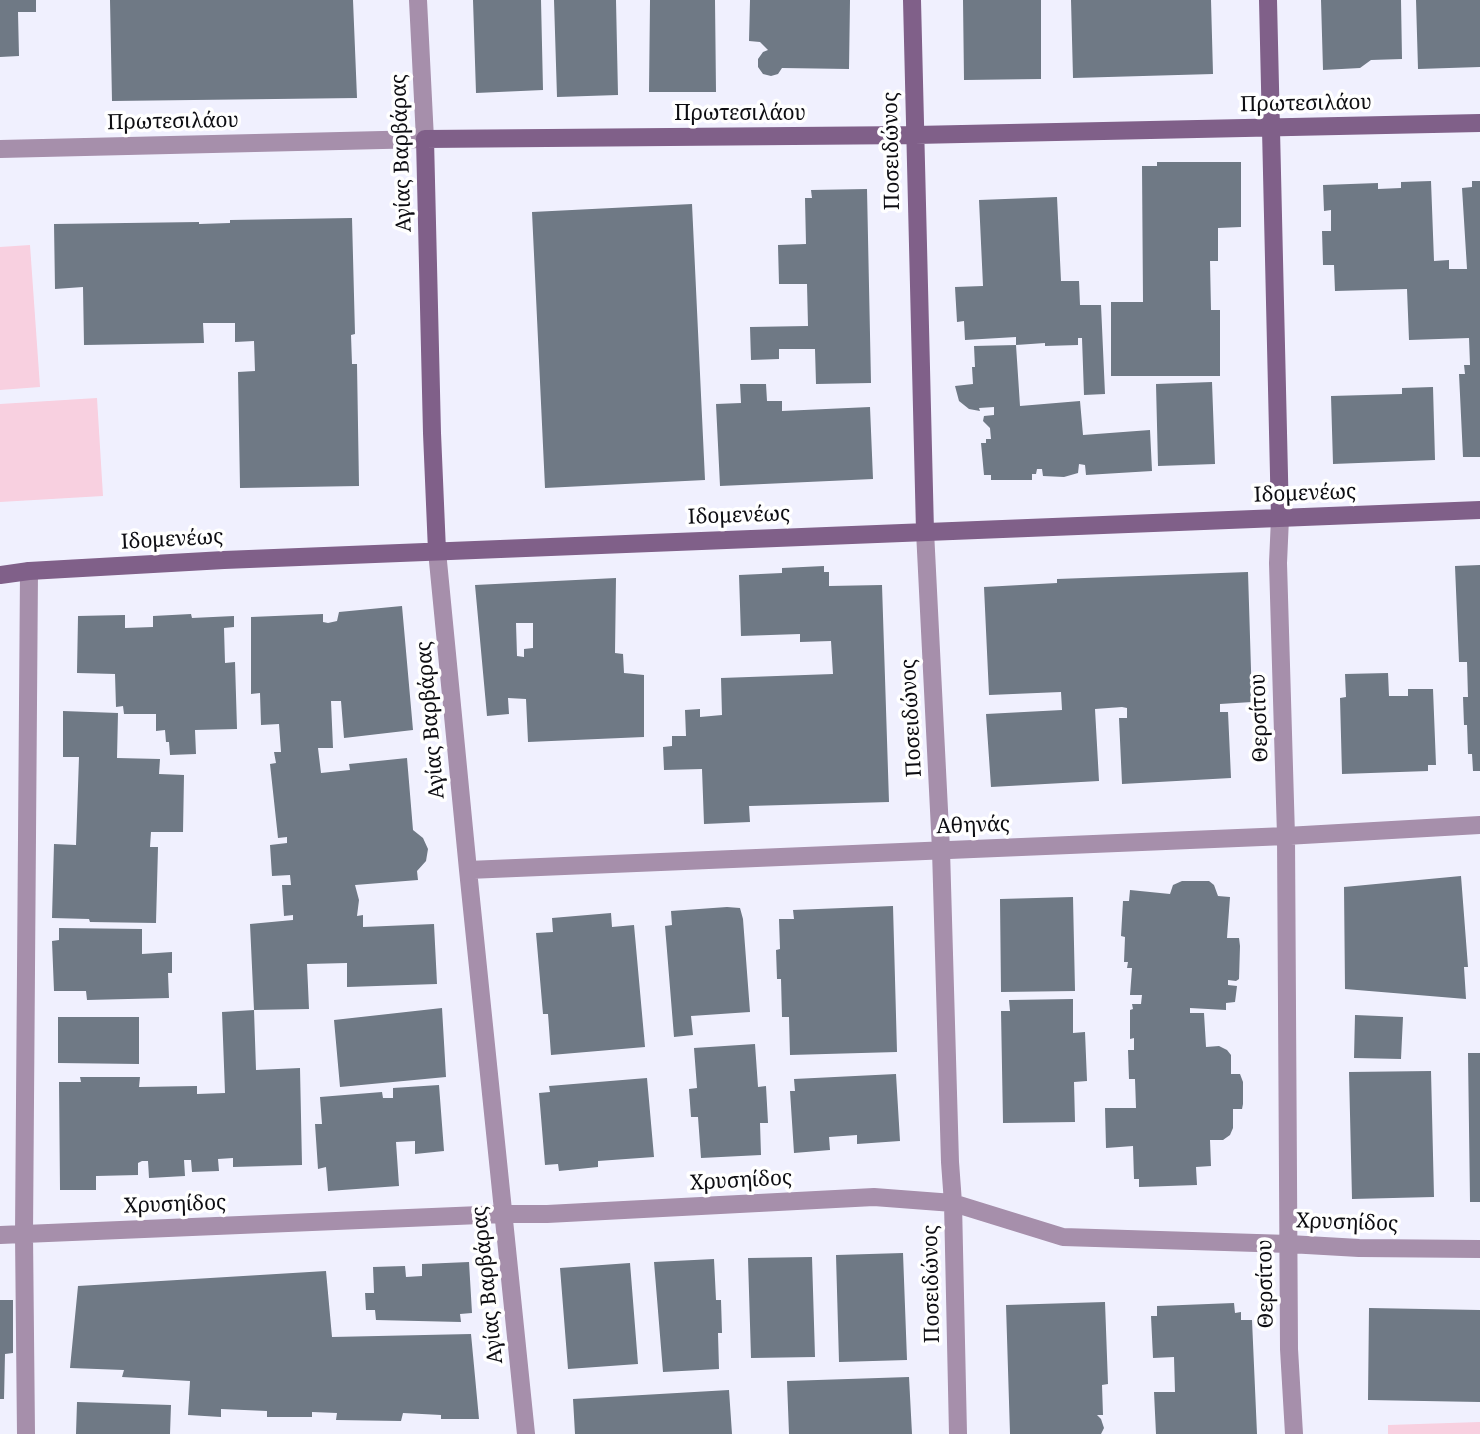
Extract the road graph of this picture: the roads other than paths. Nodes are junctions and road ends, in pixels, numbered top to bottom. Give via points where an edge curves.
1 (418, 0) edge
2 (912, 0) edge
3 (1268, 0) edge
4 (1480, 123) edge
5 (1272, 127) junction
6 (915, 135) junction
7 (425, 139) junction
8 (0, 149) edge
9 (1480, 510) edge
10 (1280, 518) junction
11 (925, 531) junction
12 (437, 551) junction
13 (29, 571) junction
14 (0, 575) edge
15 (1480, 825) edge
16 (1286, 836) junction
17 (941, 850) junction
18 (468, 870) junction
19 (953, 1203) junction
20 (504, 1214) junction
21 (24, 1234) junction
22 (0, 1235) edge
23 (1289, 1244) junction
24 (1480, 1249) edge
25 (26, 1434) edge
26 (526, 1434) edge
27 (958, 1434) edge
28 (1294, 1434) edge

1 - 7 street, Αγίας Βαρβάρας
2 - 6 main road, Ποσειδώνος
3 - 5 main road, Θερσίτου
4 - 5 main road, Πρωτεσιλάου
5 - 6 main road, Πρωτεσιλάου
5 - 10 main road, Θερσίτου
6 - 7 main road, Πρωτεσιλάου
6 - 11 main road, Ποσειδώνος
7 - 8 street, Πρωτεσιλάου
7 - 12 main road, Αγίας Βαρβάρας
9 - 10 main road, Ιδομενέως
10 - 11 main road, Ιδομενέως
10 - 16 street, Θερσίτου
11 - 12 main road, Ιδομενέως
11 - 17 street, Ποσειδώνος
12 - 13 main road, Ιδομενέως
12 - 18 street, Αγίας Βαρβάρας
13 - 14 main road, Ιδομενέως
13 - 21 street
15 - 16 street, Αθηνάς
16 - 17 street, Αθηνάς
16 - 23 street, Θερσίτου
17 - 18 street, Αθηνάς
17 - 19 street, Ποσειδώνος
18 - 20 street, Αγίας Βαρβάρας
19 - 20 street, Χρυσηίδος via 874,1197
19 - 23 street, Χρυσηίδος via 1063,1237
19 - 27 street, Ποσειδώνος
20 - 21 street, Χρυσηίδος
20 - 26 street, Αγίας Βαρβάρας
21 - 22 street, Χρυσηίδος
21 - 25 street
23 - 24 street, Χρυσηίδος
23 - 28 street, Θερσίτου

